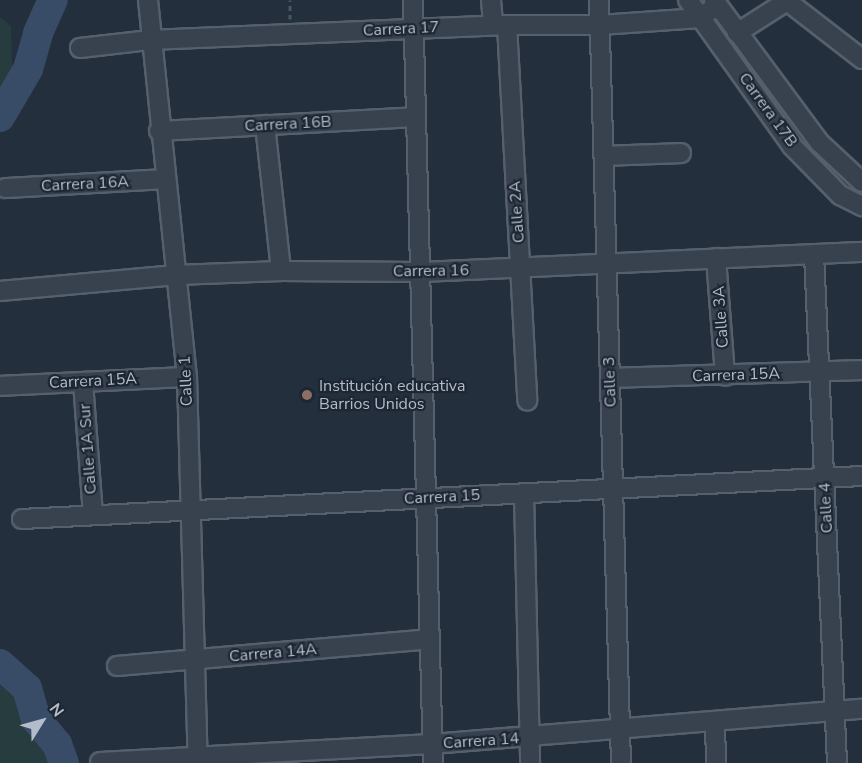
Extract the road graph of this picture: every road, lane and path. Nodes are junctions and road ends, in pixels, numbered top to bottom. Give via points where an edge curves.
1 (148, 0) edge
2 (413, 0) edge
3 (491, 0) edge
4 (599, 0) edge
5 (688, 0) edge
6 (715, 2) edge
7 (700, 18) junction
8 (500, 25) junction
9 (600, 25) junction
10 (414, 28) junction
11 (737, 33) junction
12 (149, 40) junction
13 (80, 48) dead end
14 (862, 59) edge
15 (416, 117) junction
16 (265, 125) junction
17 (159, 131) junction
18 (681, 153) dead end
19 (604, 156) junction
20 (166, 179) junction
21 (862, 182) edge
22 (5, 188) dead end
23 (862, 206) edge
24 (862, 252) edge
25 (814, 254) junction
26 (716, 258) junction
27 (607, 262) junction
28 (521, 268) junction
29 (281, 271) junction
30 (420, 272) junction
31 (176, 275) junction
32 (0, 291) edge
33 (862, 369) edge
34 (821, 372) junction
35 (725, 376) junction
36 (187, 377) junction
37 (610, 378) junction
38 (83, 382) junction
39 (0, 386) edge
40 (527, 400) dead end
41 (862, 476) edge
42 (824, 478) junction
43 (613, 488) junction
44 (524, 493) junction
45 (426, 498) junction
46 (189, 510) junction
47 (93, 515) junction
48 (22, 519) dead end
49 (429, 639) junction
50 (192, 660) junction
51 (117, 666) dead end
52 (862, 709) edge
53 (835, 712) junction
54 (714, 722) junction
55 (620, 730) junction
56 (529, 737) junction
57 (432, 744) junction
58 (198, 760) edge
59 (100, 762) edge
60 (433, 763) edge
61 (530, 763) edge
62 (621, 763) edge
63 (716, 763) edge
64 (837, 763) edge

1 - 12 street, Calle 1
2 - 10 street
3 - 8 street, Calle 2A
4 - 9 street, Calle 3
5 - 7 street, Carrera 17B
6 - 7 street
6 - 11 street, Carrera 17B
7 - 9 street, Carrera 17
7 - 23 street, Carrera 17B via 792,146 840,195
8 - 9 street, Carrera 17
8 - 10 street, Carrera 17
8 - 28 street, Calle 2A
9 - 19 street, Calle 3
10 - 12 street, Carrera 17
10 - 15 street
11 - 14 street via 787,1
11 - 21 street, Carrera 17B via 820,143
12 - 13 street, Carrera 17
12 - 17 street, Calle 1
15 - 16 street, Carrera 16B
15 - 30 street
16 - 17 street, Carrera 16B
16 - 29 street
17 - 20 street, Calle 1
18 - 19 street
19 - 27 street, Calle 3
20 - 22 street, Carrera 16A
20 - 31 street, Calle 1
24 - 25 street, Carrera 16
25 - 26 street, Carrera 16
25 - 34 street, Calle 4
26 - 27 street, Carrera 16
26 - 35 street, Calle 3A
27 - 28 street, Carrera 16
27 - 37 street, Calle 3
28 - 30 street, Carrera 16
28 - 40 street, Calle 2A
29 - 30 street, Carrera 16
29 - 31 street, Carrera 16
30 - 45 street
31 - 32 street, Carrera 16
31 - 36 street, Calle 1
33 - 34 street, Carrera 15A
34 - 35 street, Carrera 15A
34 - 42 street, Calle 4
35 - 37 street, Carrera 15A
36 - 38 street, Carrera 15A
36 - 46 street, Calle 1
37 - 43 street, Calle 3
38 - 39 street, Carrera 15A
38 - 47 street, Calle 1A Sur
41 - 42 street, Carrera 15
42 - 43 street, Carrera 15
42 - 53 street, Calle 4
43 - 44 street, Carrera 15
43 - 55 street, Calle 3
44 - 45 street, Carrera 15
44 - 56 street
45 - 46 street, Carrera 15
45 - 49 street
46 - 47 street, Carrera 15
46 - 50 street, Calle 1
47 - 48 street, Carrera 15
49 - 50 street, Carrera 14A
49 - 57 street
50 - 51 street, Carrera 14A
50 - 58 street, Calle 1
52 - 53 street, Carrera 14
53 - 54 street, Carrera 14
53 - 64 street, Calle 4
54 - 55 street, Carrera 14
54 - 63 street
55 - 56 street, Carrera 14
55 - 62 street, Calle 3
56 - 57 street, Carrera 14
56 - 61 street
57 - 58 street, Carrera 14
57 - 60 street
58 - 59 street, Carrera 14

